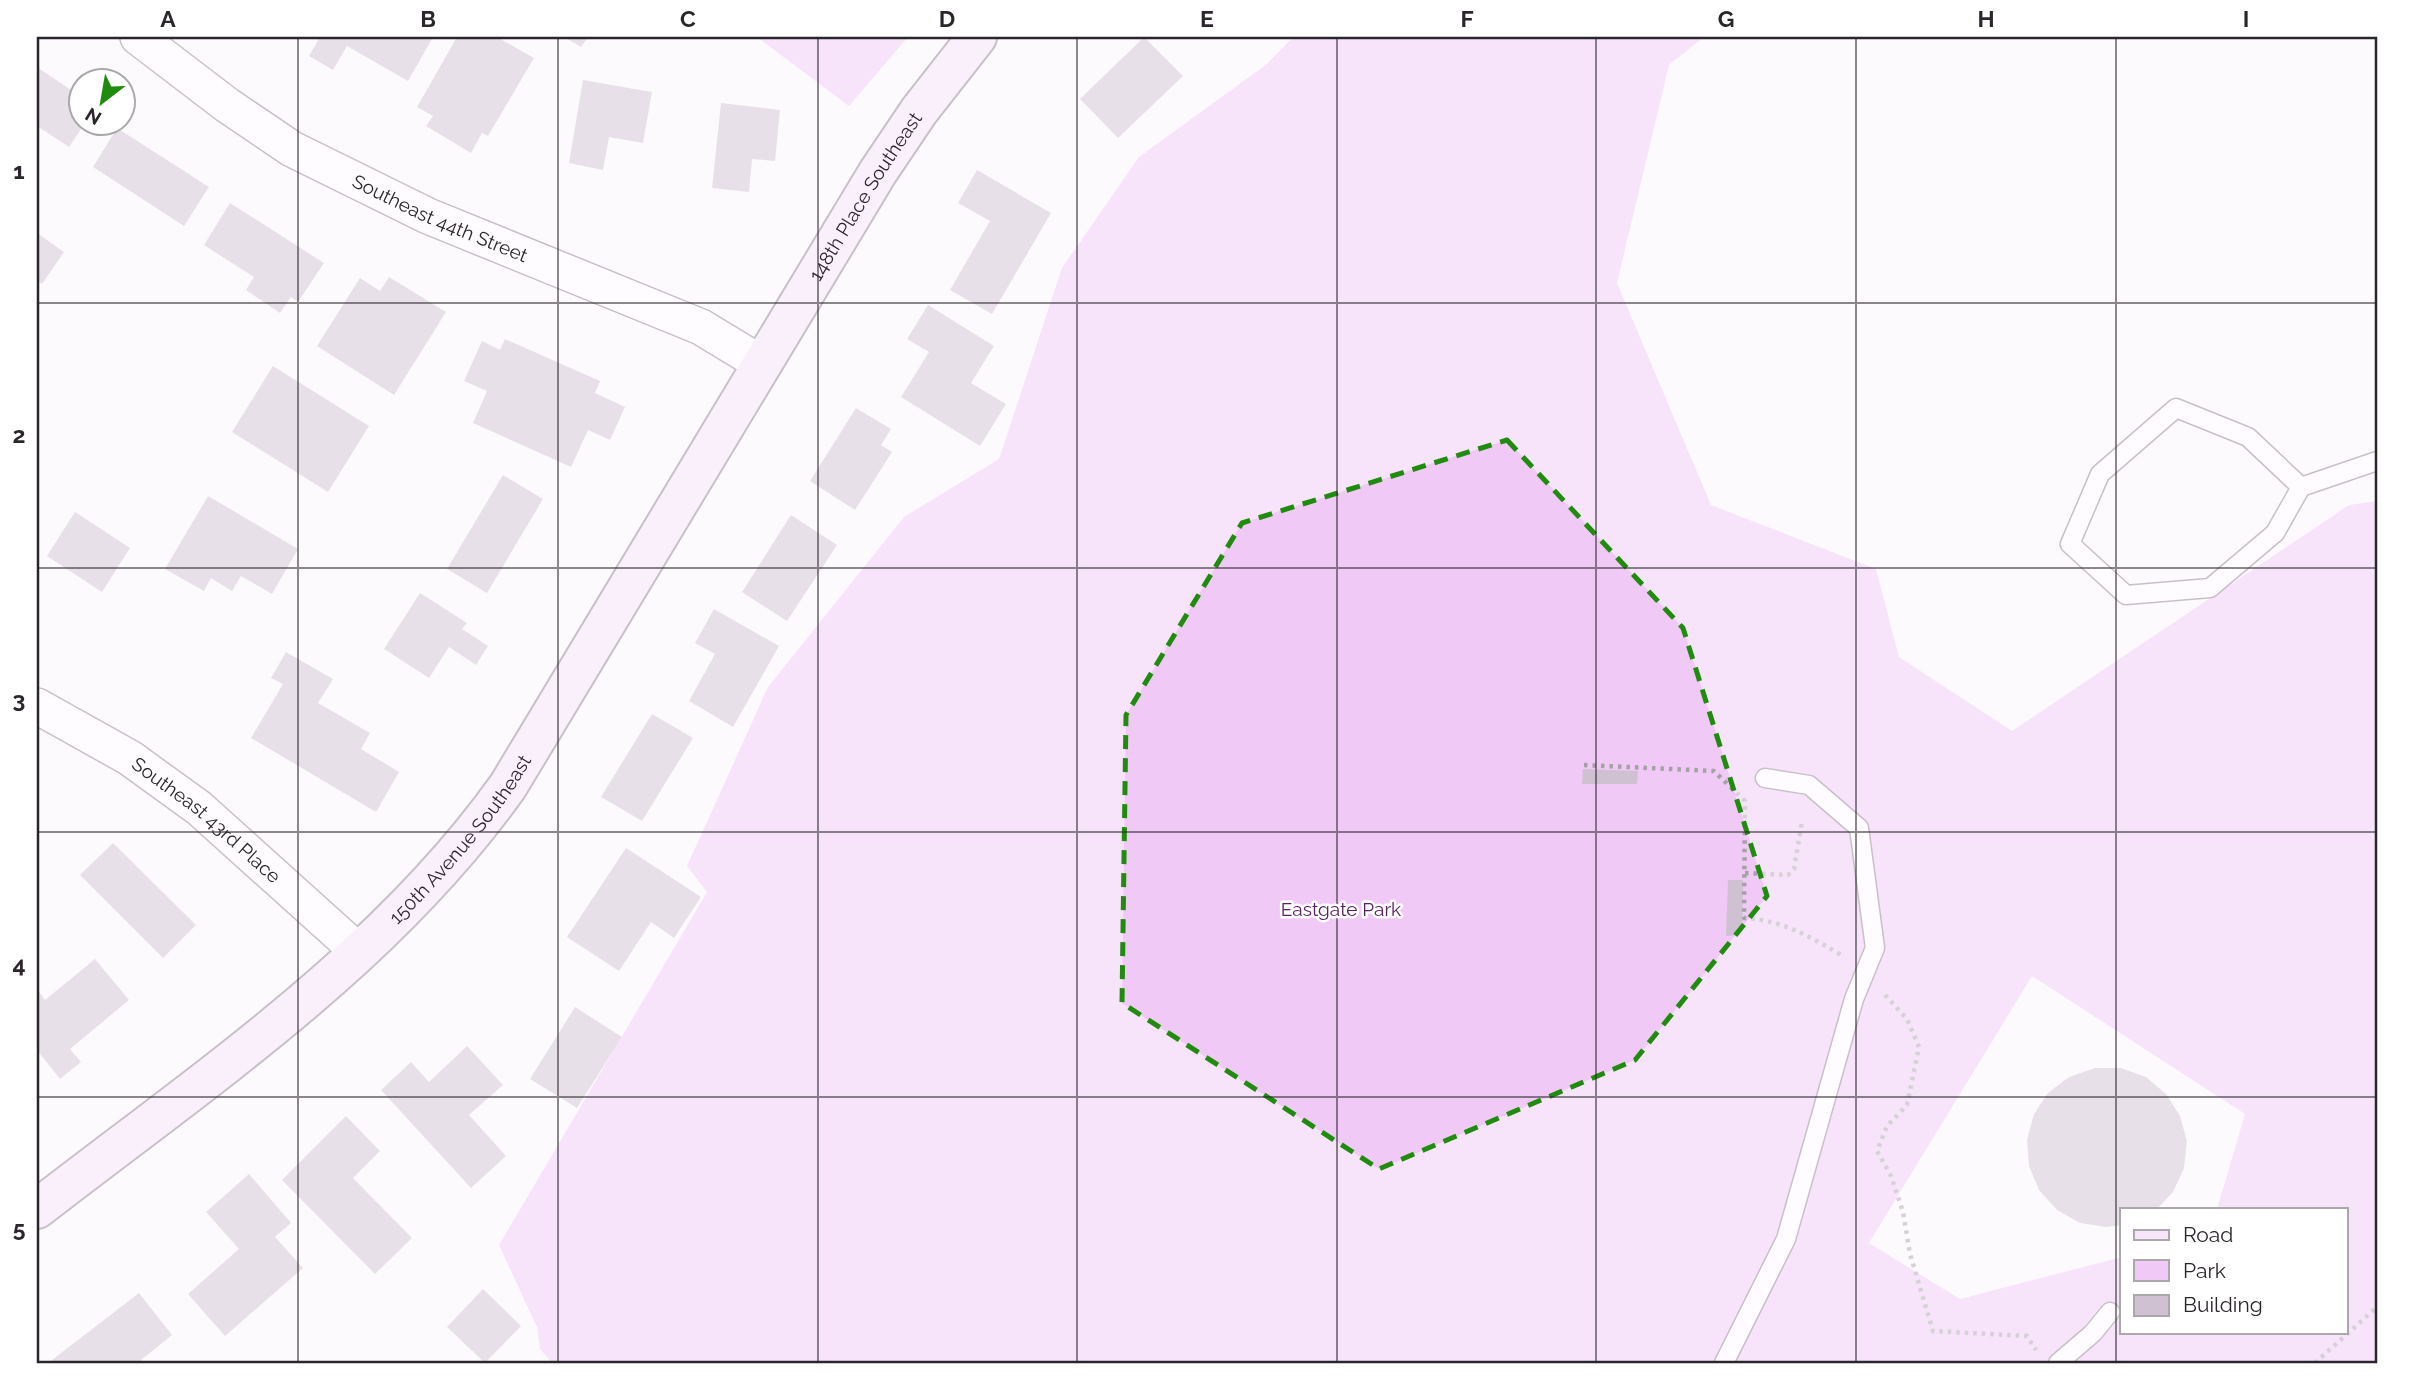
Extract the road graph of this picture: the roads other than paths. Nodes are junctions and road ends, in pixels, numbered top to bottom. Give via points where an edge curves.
1 (138, 37) edge
2 (977, 37) edge
3 (762, 365) junction
4 (2377, 461) edge
5 (2301, 487) junction
6 (37, 706) edge
7 (1765, 778) dead end
8 (360, 953) junction
9 (37, 1209) edge
10 (2110, 1312) dead end
11 (1724, 1363) edge
12 (2058, 1363) edge

1 - 3 street, Southeast 44th Street via 292,149 428,216 701,327
2 - 3 street, 148th Place Southeast via 878,172
3 - 8 street, 150th Avenue Southeast via 508,786 472,836
4 - 5 lane
5 - 5 lane via 2248,437 2176,408 2100,474 2070,544 2126,595 2210,588 2275,533
6 - 8 street, Southeast 43rd Place via 130,758 199,808
7 - 11 lane via 1809,785 1859,828 1875,948 1854,999 1786,1239
8 - 9 street, 150th Avenue Southeast
10 - 12 lane

